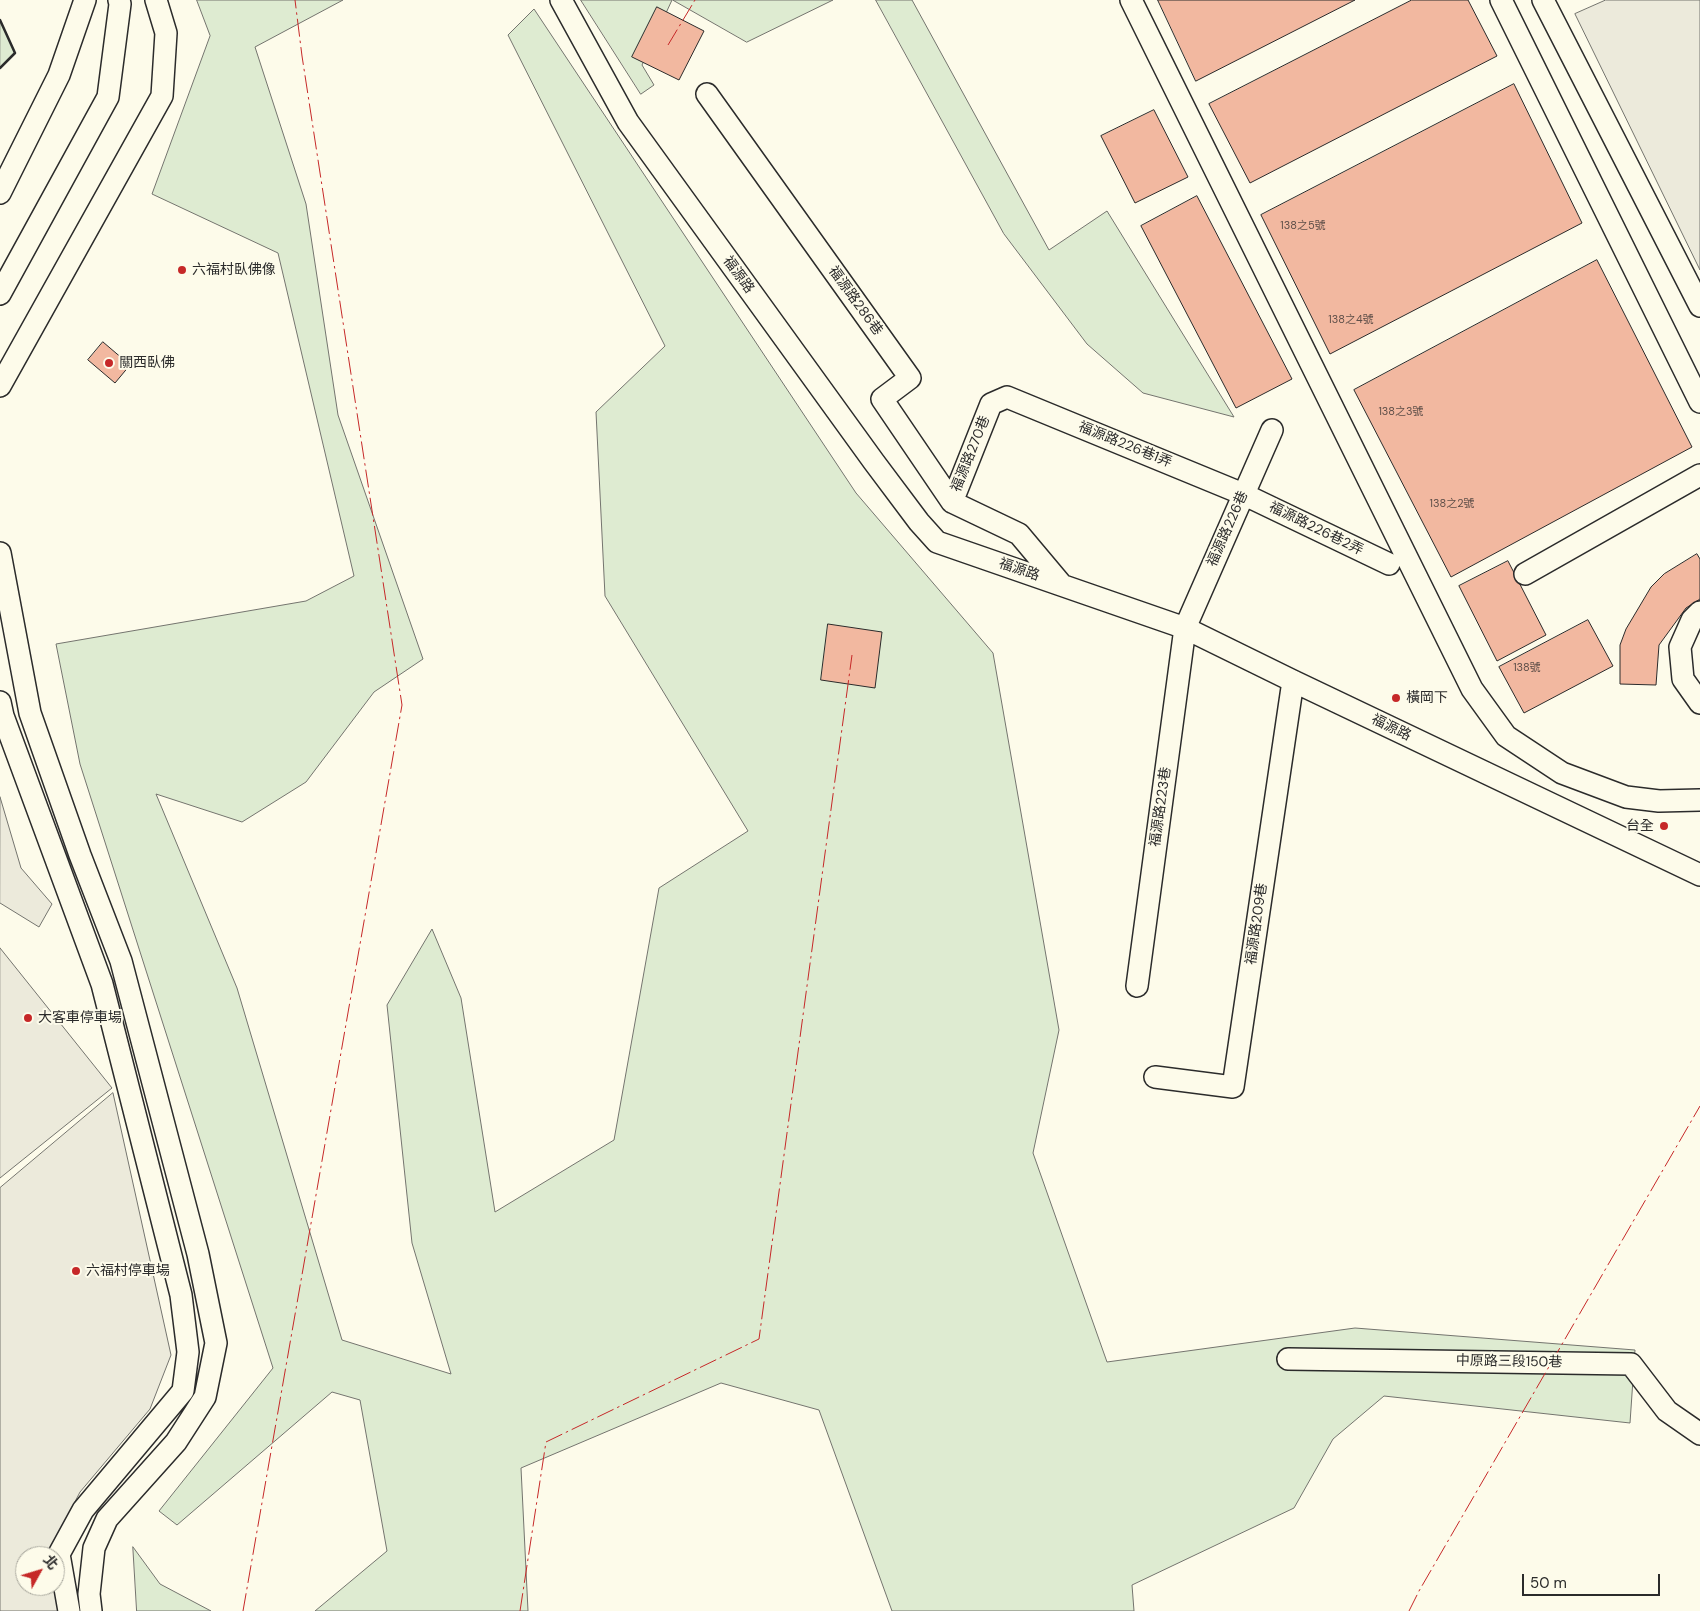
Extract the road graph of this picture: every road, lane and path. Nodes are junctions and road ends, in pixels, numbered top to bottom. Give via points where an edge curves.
1 (85, 0) edge
2 (119, 0) edge
3 (156, 0) edge
4 (561, 0) edge
5 (1131, 0) edge
6 (1500, 0) edge
7 (1543, 0) edge
8 (706, 94) dead end
9 (0, 193) edge
10 (0, 294) edge
11 (1700, 306) edge
12 (0, 386) edge
13 (1007, 397) joint
14 (1700, 402) edge
15 (1272, 430) dead end
16 (1700, 475) edge
17 (1243, 494) junction
18 (952, 502) junction
19 (0, 553) edge
20 (1389, 564) dead end
21 (1525, 574) dead end
22 (1061, 585) junction
23 (1700, 612) edge
24 (1185, 628) junction
25 (1293, 681) junction
26 (0, 702) edge
27 (1700, 704) edge
28 (1700, 800) edge
29 (1700, 875) edge
30 (1137, 986) dead end
31 (1155, 1077) dead end
32 (1288, 1359) dead end
33 (1700, 1434) edge
34 (69, 1611) edge
35 (92, 1611) edge

1 - 9 street via 59,75
2 - 10 street via 108,97
3 - 12 street via 166,33 162,96
4 - 22 street, 福源路 via 628,122 936,542
5 - 28 street via 1472,689 1506,736 1562,773 1626,797 1659,801
6 - 14 street
7 - 11 street
8 - 18 street, 福源路286巷 via 910,378 882,399
13 - 17 street, 福源路226巷1弄
13 - 18 street, 福源路270巷 via 991,404
15 - 17 street, 福源路226巷
16 - 21 street
17 - 20 street, 福源路226巷2弄
17 - 24 street, 福源路226巷
18 - 22 street, 福源路270巷 via 1019,534
19 - 35 street via 30,713 121,961 198,1254 216,1343 205,1396 176,1442 107,1519 94,1548 89,1594
22 - 24 street, 福源路
23 - 27 street via 1692,620 1680,647 1683,679
24 - 25 street, 福源路
24 - 30 street, 福源路223巷
25 - 29 street, 福源路
25 - 31 street, 福源路209巷 via 1234,1087
26 - 34 street via 102,984 181,1295 188,1352 183,1391 83,1510 59,1554
32 - 33 street, 中原路三段150巷 via 1631,1364 1667,1411

